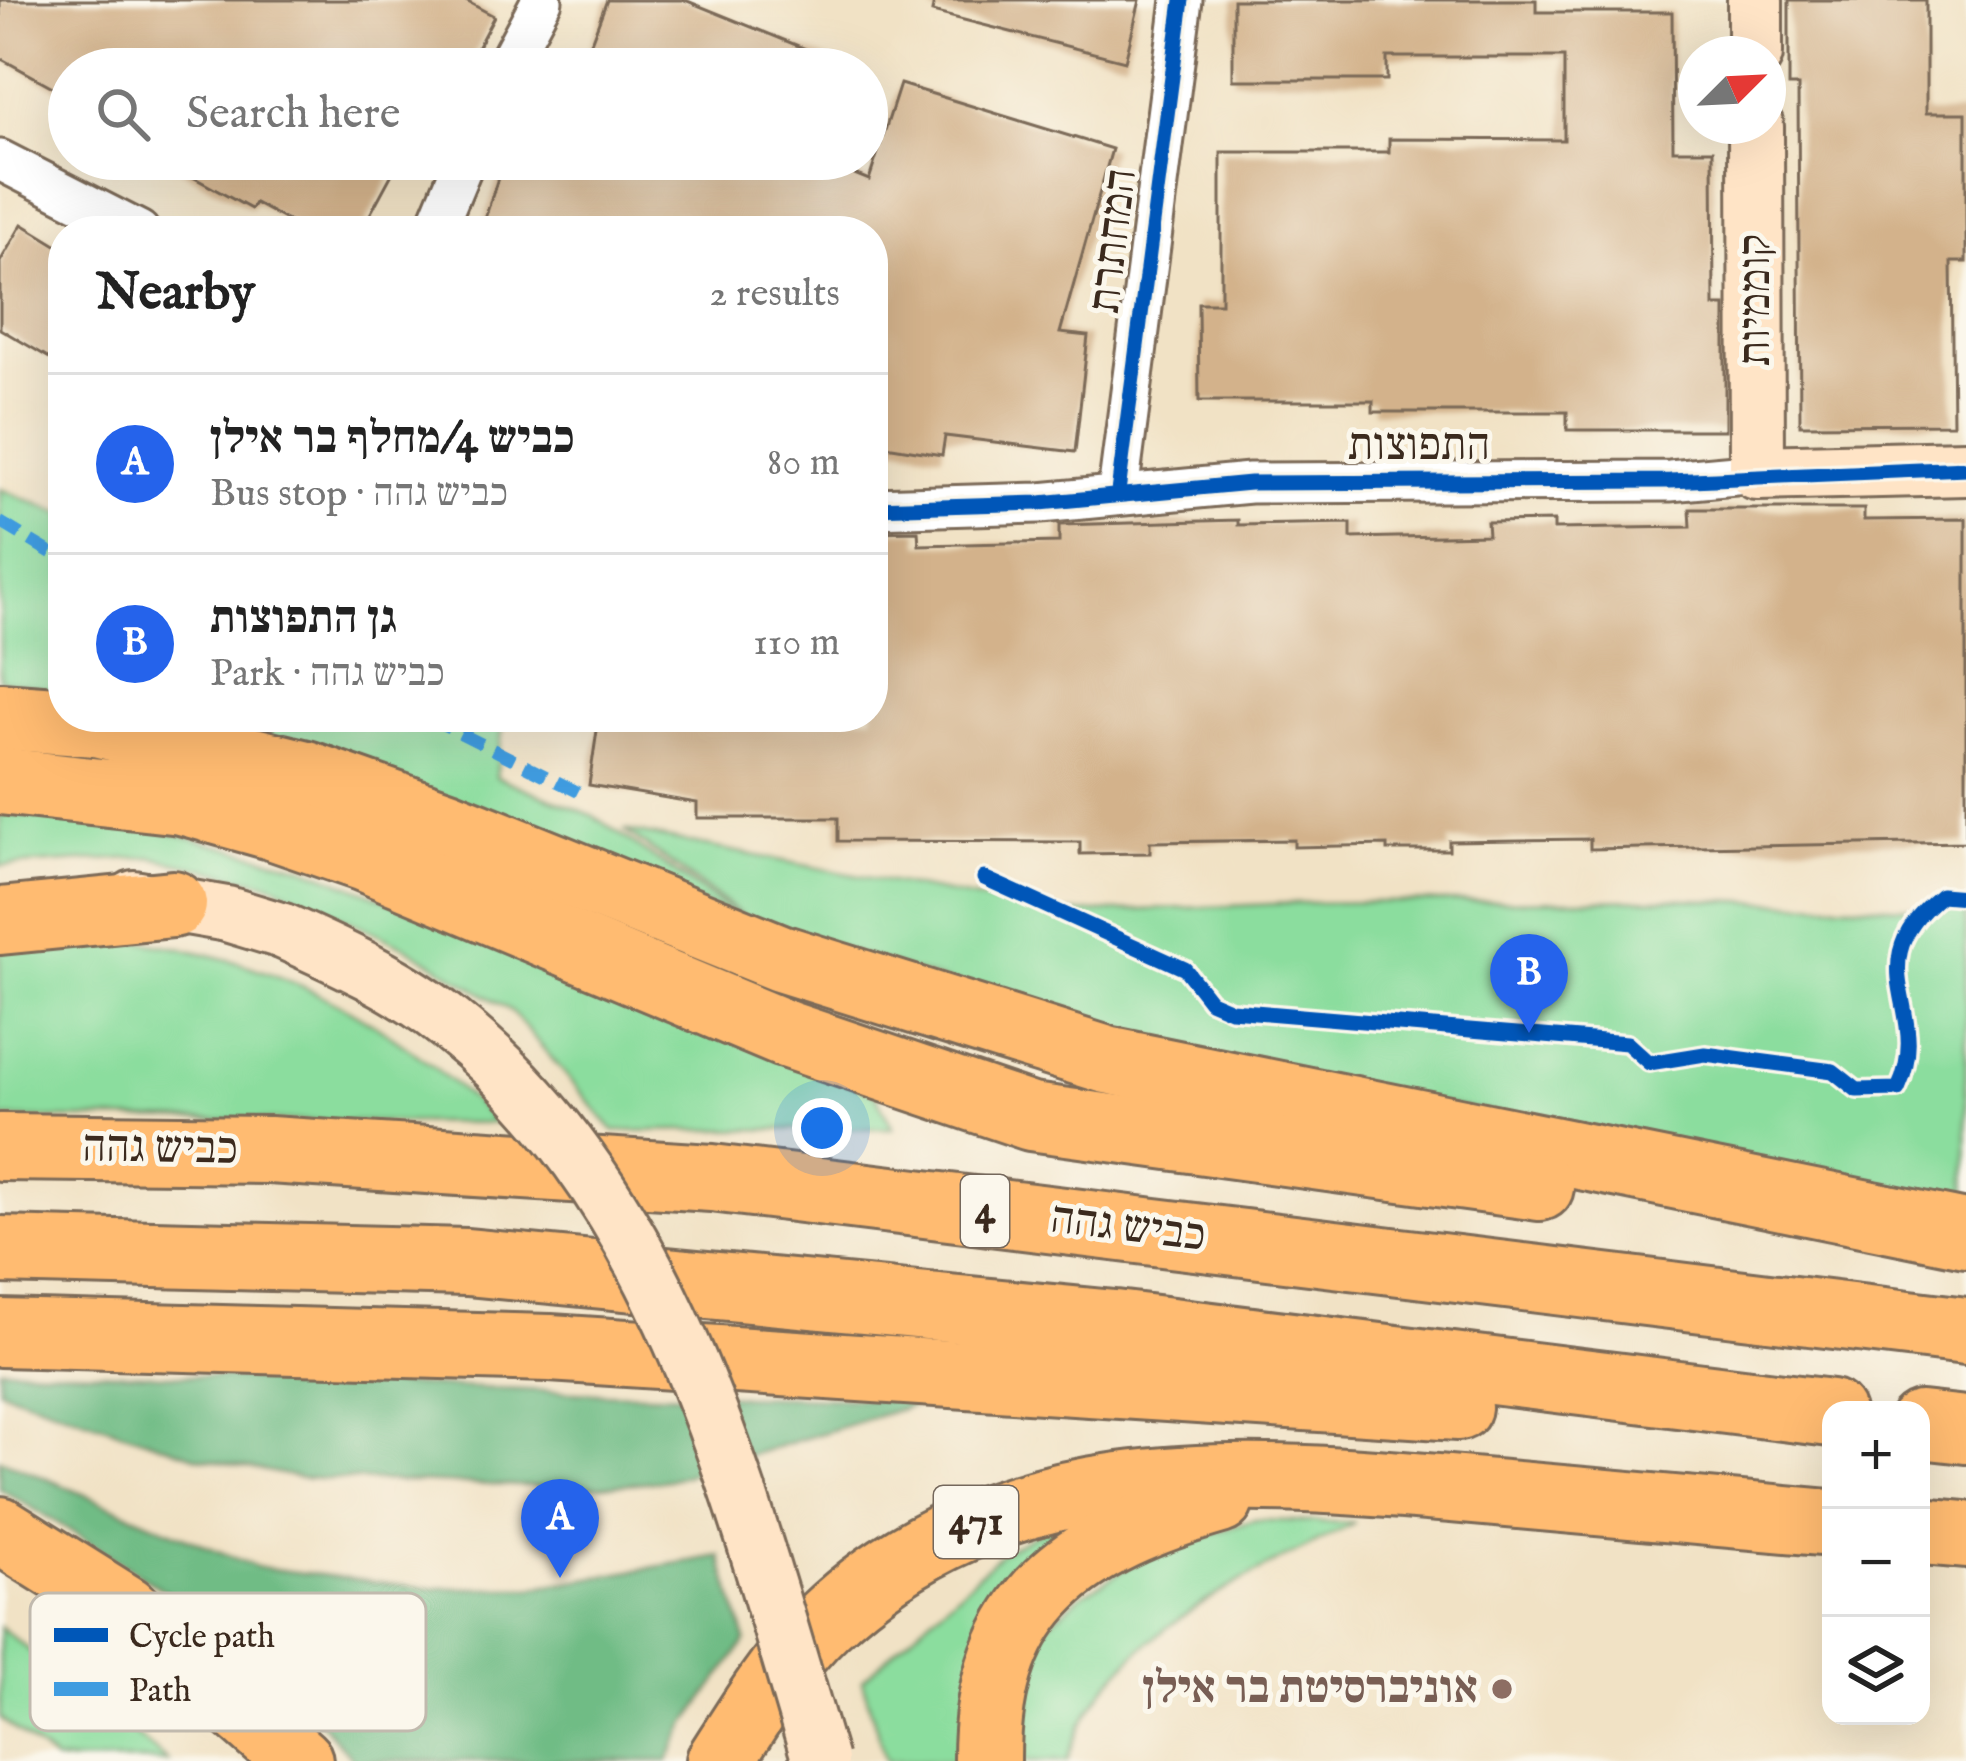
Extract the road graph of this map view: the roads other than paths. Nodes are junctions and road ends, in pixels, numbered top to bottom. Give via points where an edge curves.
1 (542, 0) edge
2 (1182, 0) edge
3 (1755, 0) edge
4 (1755, 36) edge
5 (516, 48) edge
6 (1756, 144) edge
7 (0, 160) edge
8 (456, 180) edge
9 (110, 216) edge
10 (441, 216) edge
11 (1966, 468) edge
12 (1757, 473) junction
13 (1118, 492) junction
14 (888, 508) edge
15 (0, 716) edge
16 (48, 720) edge
17 (133, 732) edge
18 (0, 781) edge
19 (0, 892) edge
20 (173, 904) junction
21 (0, 921) edge
22 (0, 1148) edge
23 (1966, 1238) edge
24 (0, 1250) edge
25 (1966, 1331) edge
26 (0, 1334) edge
27 (1822, 1412) edge
28 (1822, 1424) edge
29 (1930, 1428) edge
30 (1966, 1431) edge
31 (1327, 1478) junction
32 (1822, 1521) edge
33 (0, 1530) edge
34 (1930, 1532) edge
35 (1966, 1534) edge
36 (100, 1593) edge
37 (264, 1731) edge
38 (298, 1761) edge
39 (720, 1761) edge
40 (820, 1761) edge
41 (987, 1761) edge

1 - 5 street
2 - 13 street, המחתרת
3 - 4 main road
6 - 12 main road, קוממיות
7 - 9 street
8 - 10 street
11 - 12 main road, התפוצות
12 - 13 street, התפוצות
13 - 14 street, התפוצות
15 - 16 highway
17 - 23 highway via 305,774 860,984 1108,1060
18 - 23 highway via 182,801 272,826 764,1026 1031,1117
19 - 20 main road via 102,893
20 - 21 highway
20 - 40 main road, bridge via 283,932 342,957 447,1021 552,1122 641,1257 726,1457
22 - 25 highway, כביש גהה / 4 via 269,1150 712,1178
24 - 27 highway, 4 via 467,1262 1115,1324
26 - 28 highway via 550,1348
29 - 30 highway
31 - 32 highway
31 - 39 highway, 471 via 1242,1474 1112,1484 956,1529 820,1625
31 - 41 highway via 1184,1511 1064,1569 1023,1614 1003,1652
33 - 36 highway
34 - 35 highway
37 - 38 highway

